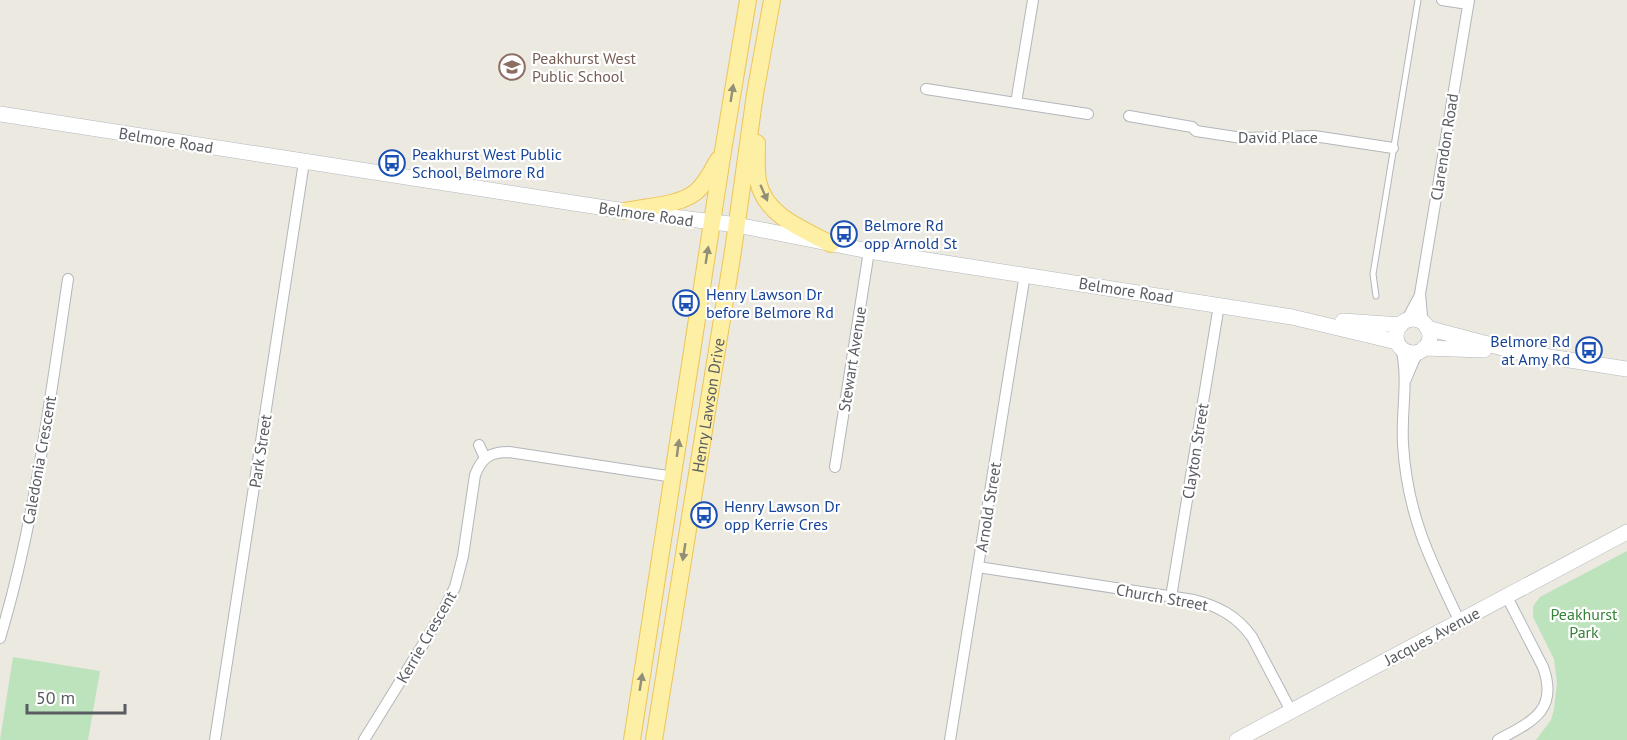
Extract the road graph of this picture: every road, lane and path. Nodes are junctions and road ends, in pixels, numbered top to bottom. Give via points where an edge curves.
1 (748, 0) edge
2 (772, 0) edge
3 (1033, 0) edge
4 (1418, 0) edge
5 (1442, 0) edge
6 (1468, 2) edge
7 (926, 89) dead end
8 (755, 94) junction
9 (1016, 103) junction
10 (0, 114) edge
11 (1088, 114) dead end
12 (1129, 116) dead end
13 (1393, 148) junction
14 (723, 151) junction
15 (304, 162) junction
16 (625, 211) junction
17 (712, 223) junction
18 (737, 225) junction
19 (831, 244) junction
20 (869, 250) junction
21 (1025, 274) junction
22 (68, 279) dead end
23 (1420, 294) junction
24 (1376, 296) dead end
25 (1219, 305) junction
26 (1292, 317) junction
27 (1403, 323) junction
28 (1426, 326) junction
29 (1399, 345) junction
30 (1421, 350) junction
31 (1518, 352) junction
32 (1627, 369) edge
33 (1405, 382) junction
34 (479, 445) dead end
35 (485, 458) junction
36 (836, 467) dead end
37 (674, 477) junction
38 (1627, 532) edge
39 (978, 567) junction
40 (1171, 597) junction
41 (1507, 597) junction
42 (1460, 622) junction
43 (0, 638) edge
44 (1291, 711) junction
45 (215, 740) edge
46 (364, 740) edge
47 (632, 740) edge
48 (654, 740) edge
49 (950, 740) edge
50 (1237, 740) edge
51 (1498, 740) edge

14 -> 1 main road, Henry Lawson Drive
2 - 8 main road, Henry Lawson Drive
3 - 9 street
4 - 13 lane
5 - 6 street
6 - 23 street, Clarendon Road
7 - 9 street
8 - 18 main road, Henry Lawson Drive
8 -> 19 main road via 759,181 765,200 779,215
9 - 11 street
10 - 15 main road, Belmore Road
12 - 13 street, David Place via 1242,138 1314,136
13 - 24 lane via 1373,274
14 - 16 main road via 694,193 669,204
14 - 17 main road, Henry Lawson Drive
15 - 16 main road, Belmore Road
15 - 45 street, Park Street
16 - 17 main road, Belmore Road
17 - 18 main road, Belmore Road
37 -> 17 main road, Henry Lawson Drive
18 - 19 main road, Belmore Road
18 -> 48 main road, Henry Lawson Drive
19 - 20 main road, Belmore Road
20 - 21 main road, Belmore Road
20 - 36 street, Stewart Avenue
21 - 25 main road, Belmore Road
21 - 39 street, Arnold Street
22 - 43 street, Caledonia Crescent via 40,457
23 - 27 street, Clarendon Road
23 - 28 street, Clarendon Road
25 - 26 main road, Belmore Road
25 - 40 street, Clayton Street
26 - 27 main road, Belmore Road
26 - 29 main road, Belmore Road
27 - 28 main road via 1417,320
27 - 29 main road via 1396,333
28 - 30 main road via 1430,337
28 - 31 main road
29 - 30 main road via 1412,353
29 - 33 street via 1404,357
30 - 31 main road
30 - 33 street
31 - 32 main road
33 - 42 street via 1402,428 1409,495 1425,546
34 - 35 street
35 - 37 street via 509,452
35 - 46 street, Kerrie Crescent via 475,475 459,572 448,604
47 -> 37 main road, Henry Lawson Drive
38 - 41 main road, Jacques Avenue
39 - 40 street, Church Street
39 - 49 street, Arnold Street
40 - 44 street, Church Street via 1208,604 1237,620 1251,637
41 - 42 main road, Jacques Avenue
41 - 51 street via 1544,667 1547,696 1533,721
42 - 44 main road, Jacques Avenue
44 - 50 main road, Jacques Avenue

